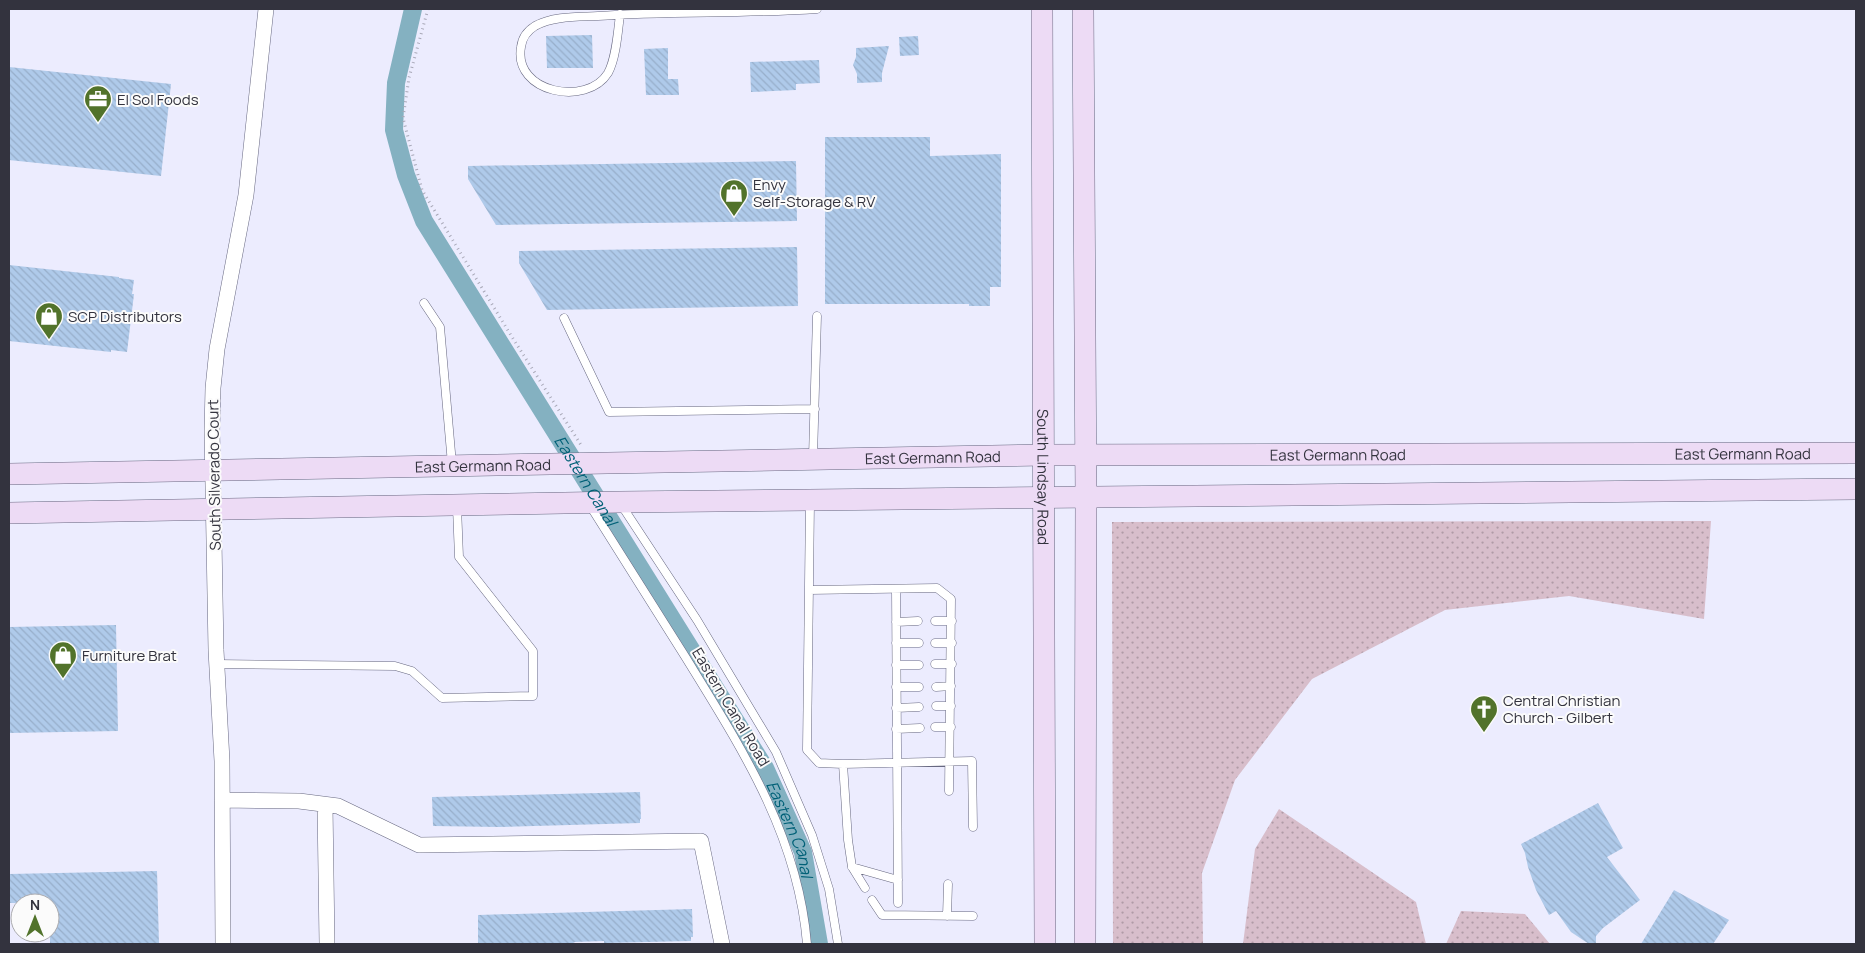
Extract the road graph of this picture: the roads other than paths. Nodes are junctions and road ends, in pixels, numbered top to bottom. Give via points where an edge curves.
1 (266, 9) edge
2 (817, 9) edge
3 (1042, 9) edge
4 (1082, 12) edge
5 (620, 14) junction
6 (424, 303) dead end
7 (817, 316) dead end
8 (564, 318) dead end
9 (815, 408) junction
10 (1856, 453) edge
11 (1044, 455) junction
12 (1085, 455) junction
13 (813, 460) junction
14 (452, 466) junction
15 (212, 470) junction
16 (9, 474) edge
17 (1856, 489) edge
18 (1044, 498) junction
19 (1086, 498) junction
20 (810, 500) junction
21 (620, 502) junction
22 (588, 503) junction
23 (457, 505) junction
24 (214, 509) junction
25 (9, 512) edge
26 (896, 589) junction
27 (809, 590) junction
28 (918, 621) dead end
29 (935, 621) dead end
30 (952, 621) junction
31 (896, 622) junction
32 (896, 643) junction
33 (919, 643) dead end
34 (935, 643) dead end
35 (952, 643) junction
36 (217, 664) junction
37 (896, 664) junction
38 (919, 664) dead end
39 (935, 664) dead end
40 (952, 664) junction
41 (936, 686) dead end
42 (951, 686) junction
43 (896, 687) junction
44 (919, 687) dead end
45 (936, 706) dead end
46 (951, 706) junction
47 (919, 707) dead end
48 (896, 708) junction
49 (935, 727) dead end
50 (951, 727) junction
51 (920, 728) dead end
52 (896, 729) junction
53 (950, 761) junction
54 (896, 763) junction
55 (844, 764) junction
56 (950, 791) dead end
57 (222, 800) junction
58 (326, 805) junction
59 (973, 826) dead end
60 (852, 867) junction
61 (898, 880) junction
62 (948, 884) dead end
63 (865, 888) dead end
64 (872, 900) dead end
65 (898, 903) dead end
66 (947, 916) junction
67 (973, 916) dead end
68 (223, 944) edge
69 (327, 944) edge
70 (722, 944) edge
71 (807, 944) edge
72 (838, 944) edge
73 (1045, 944) edge
74 (1086, 944) edge

1 - 15 street, South Silverado Court via 246,196 217,349
2 - 5 lane
3 - 11 main road, South Lindsay Road
4 - 12 main road
5 - 5 lane via 544,21 529,30 522,42 519,56 523,69 542,87 566,92 586,89 608,73
6 - 14 lane via 440,327
7 - 9 lane
8 - 9 lane via 610,412
9 - 13 lane
10 - 12 main road, East Germann Road
11 - 12 main road, East Germann Road
11 - 13 main road, East Germann Road
11 - 18 main road, South Lindsay Road
12 - 19 main road
13 - 14 main road, East Germann Road
14 - 15 main road, East Germann Road
15 - 16 main road, East Germann Road
15 - 24 street, South Silverado Court
17 - 19 main road
18 - 19 main road
18 - 20 main road
18 - 73 main road, South Lindsay Road
19 - 74 main road
20 - 21 main road
20 - 27 lane
21 - 22 main road
21 - 72 lane via 697,620 776,752 812,835 829,889
22 - 23 main road
22 - 71 lane, Eastern Canal Road via 750,764 787,845
23 - 24 main road
23 - 36 lane via 458,557 533,651 533,696 442,698 412,671 395,666
24 - 25 main road
24 - 36 street, South Silverado Court
26 - 27 lane
26 - 30 lane via 938,588 951,599
26 - 31 lane
27 - 55 lane via 807,750 819,763
28 - 31 lane
29 - 30 lane
30 - 35 lane
31 - 32 lane
32 - 33 lane
32 - 37 lane
34 - 35 lane
35 - 40 lane
36 - 57 street, South Silverado Court
37 - 38 lane
37 - 43 lane
39 - 40 lane
40 - 42 lane
41 - 42 lane
42 - 46 lane
43 - 44 lane
43 - 48 lane
45 - 46 lane
46 - 50 lane
47 - 48 lane
48 - 52 lane
49 - 50 lane
50 - 53 lane
51 - 52 lane
52 - 54 lane
53 - 54 lane
53 - 56 lane
53 - 59 lane via 972,761
54 - 55 lane
54 - 61 lane
55 - 60 lane
57 - 58 street via 299,801
57 - 68 street, South Silverado Court
58 - 69 street
58 - 70 street via 338,806 419,845 701,841
60 - 61 lane
60 - 63 lane
61 - 65 lane
62 - 66 lane
64 - 66 lane via 882,915
66 - 67 lane

